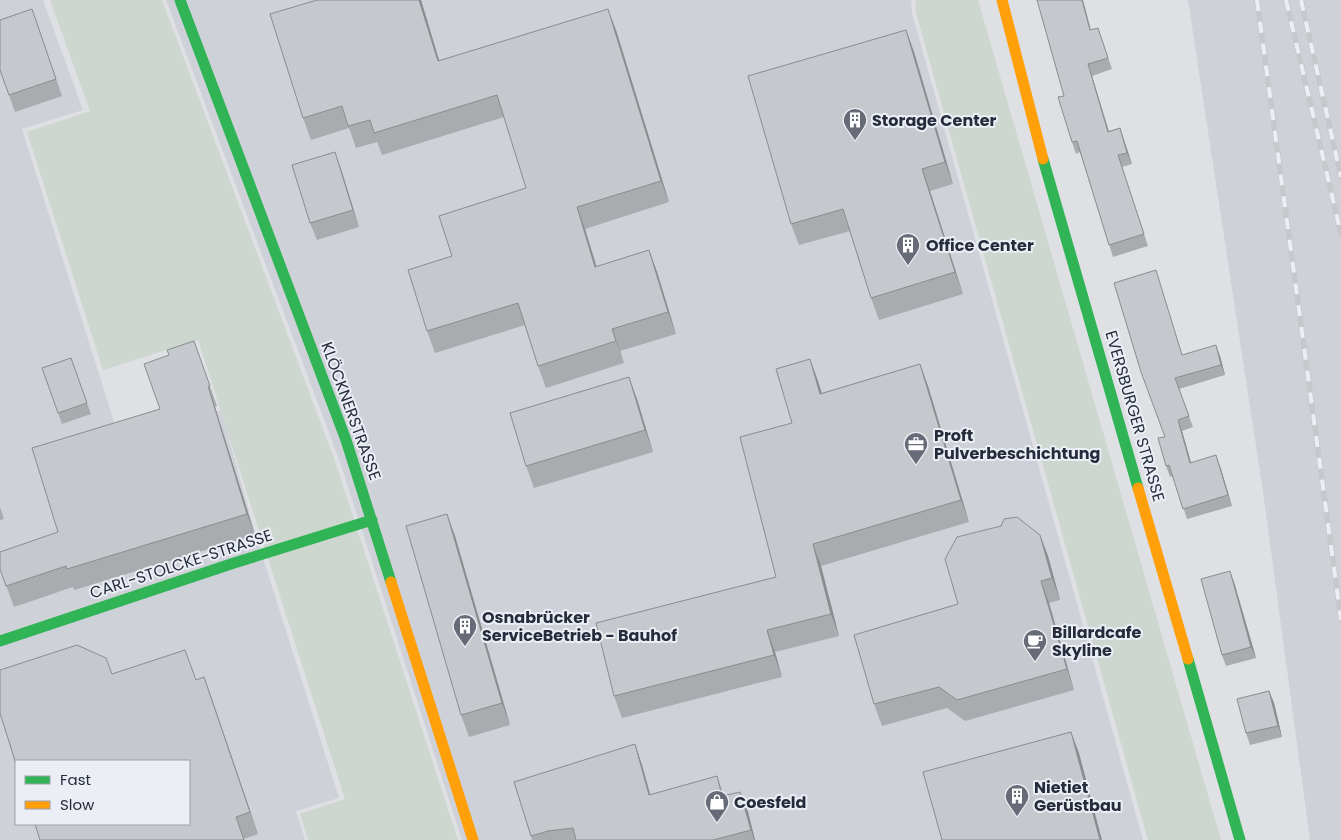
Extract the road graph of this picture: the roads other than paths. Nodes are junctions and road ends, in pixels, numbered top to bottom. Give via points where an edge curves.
1 (180, 0) edge
2 (1002, 0) edge
3 (372, 520) junction
4 (0, 642) edge
5 (473, 840) edge
6 (1240, 840) edge

1 - 3 street, KLÖCKNERSTRASSE via 346,440
2 - 6 street, EVERSBURGER STRASSE via 1036,131
3 - 4 street, CARL-STOLCKE-STRASSE
3 - 5 street, KLÖCKNERSTRASSE

